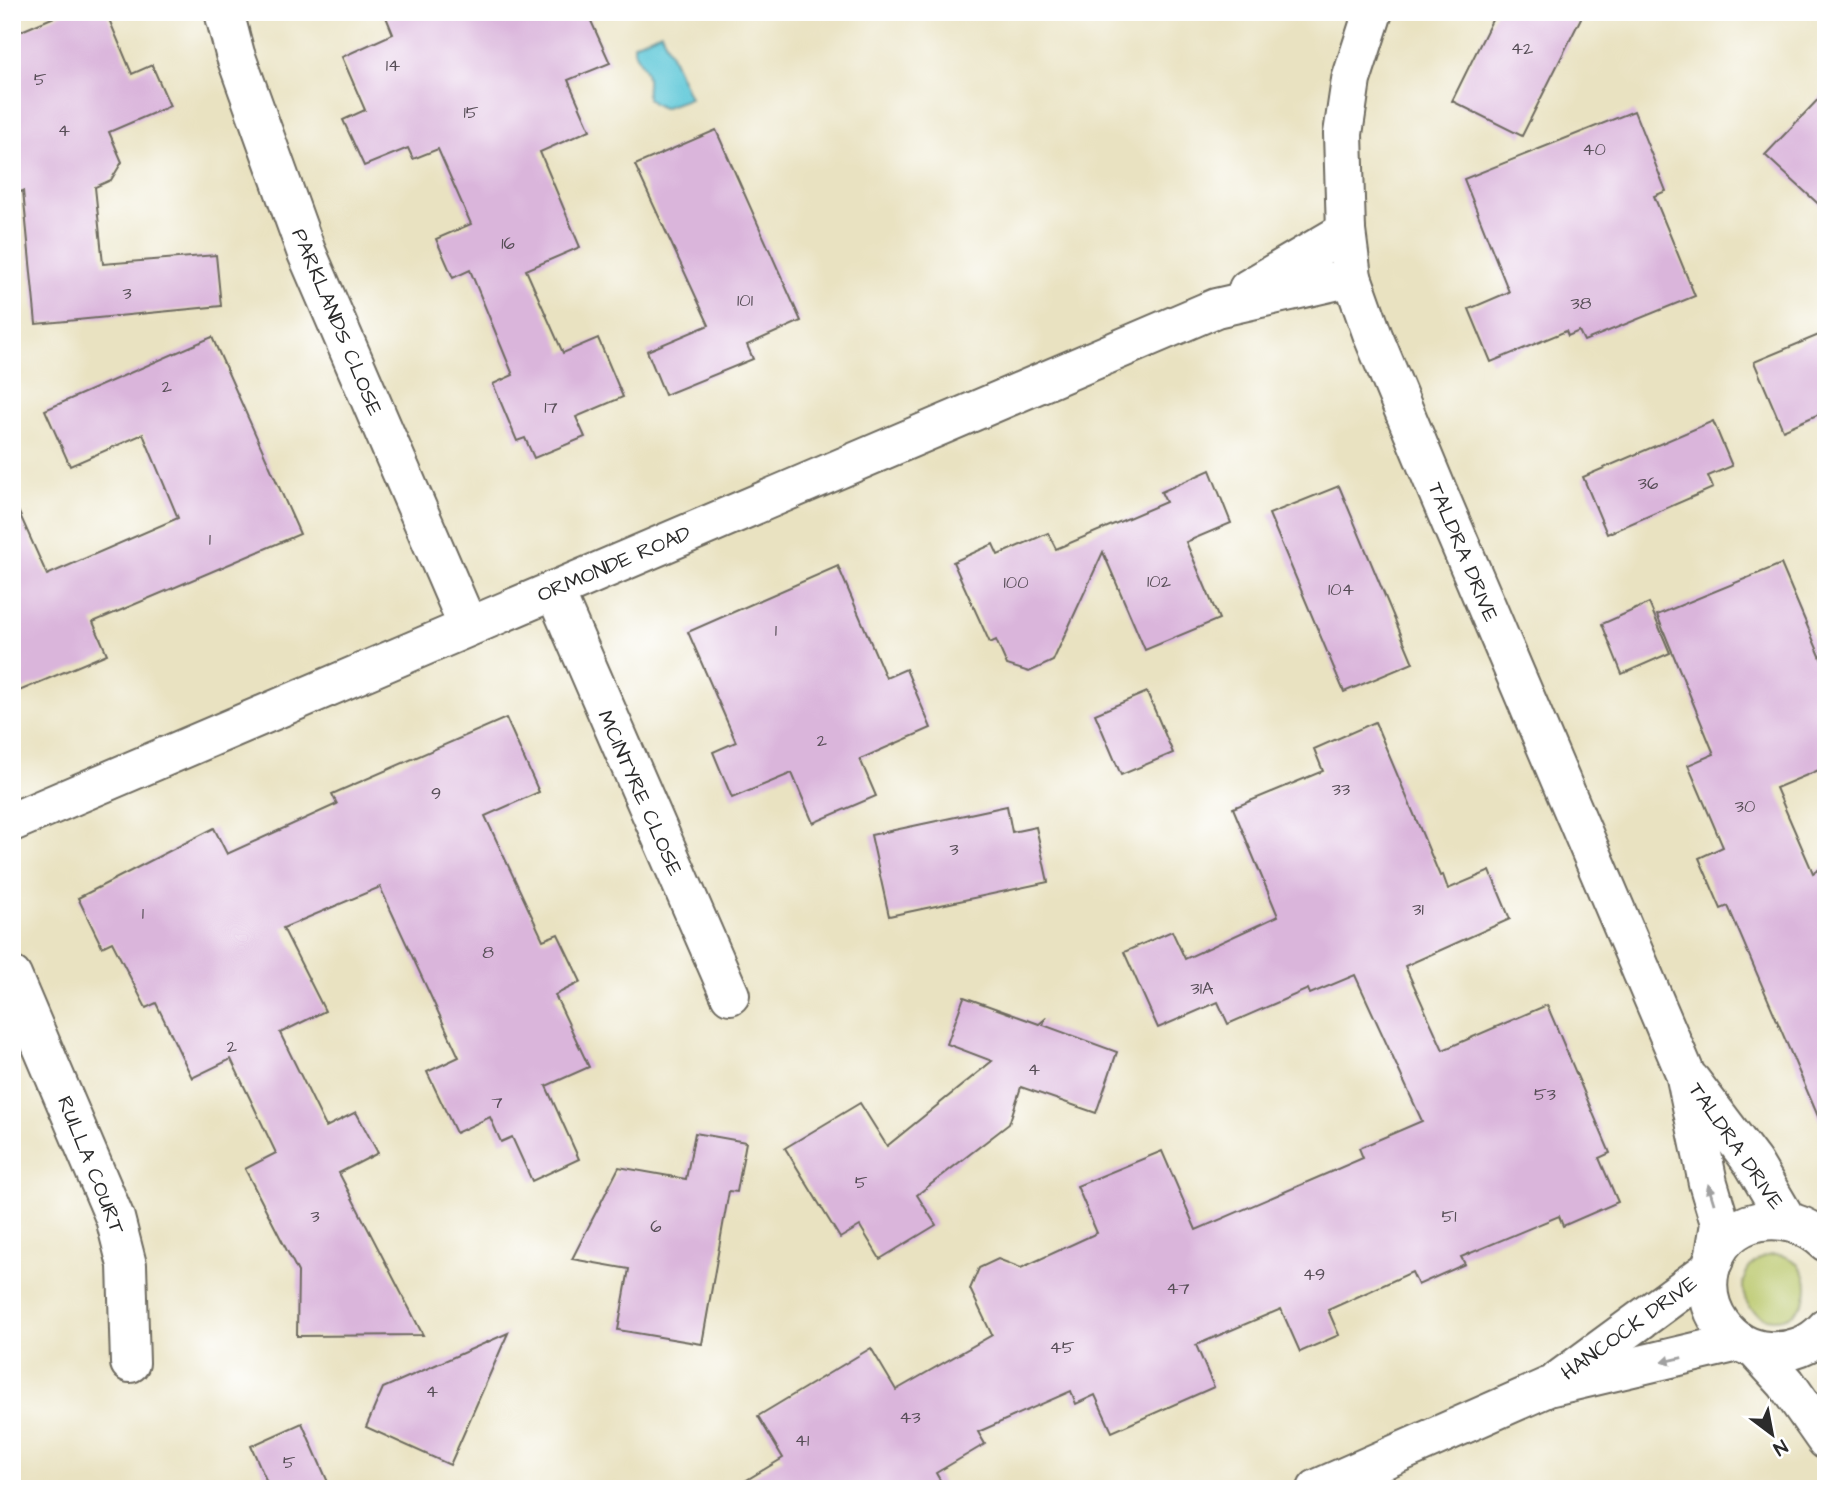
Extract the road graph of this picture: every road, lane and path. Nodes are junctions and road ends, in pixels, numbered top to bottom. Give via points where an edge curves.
1 (224, 12) edge
2 (1373, 12) edge
3 (1346, 231) junction
4 (1352, 277) junction
5 (1216, 308) junction
6 (554, 590) junction
7 (468, 626) junction
8 (12, 822) edge
9 (12, 976) edge
10 (730, 995) dead end
11 (1685, 1073) junction
12 (1812, 1229) edge
13 (1712, 1265) junction
14 (1826, 1328) edge
15 (1747, 1346) junction
16 (130, 1363) dead end
17 (1548, 1387) junction
18 (1826, 1440) edge
19 (1317, 1489) edge

1 - 7 street, PARKLANDS CLOSE via 306,251
2 - 3 street, TALDRA DRIVE via 1351,80 1343,134
3 - 4 street, TALDRA DRIVE
3 - 5 street, ORMONDE ROAD
4 - 5 street, ORMONDE ROAD
4 - 11 street, TALDRA DRIVE via 1448,516
5 - 6 street, ORMONDE ROAD
6 - 7 street, ORMONDE ROAD
6 - 10 street, MCINTYRE CLOSE
7 - 8 street, ORMONDE ROAD
9 - 16 street, RULLA COURT via 115,1218 127,1265
11 - 12 street, TALDRA DRIVE via 1753,1163
13 -> 11 street, TALDRA DRIVE via 1720,1223
12 - 13 street, HANCOCK DRIVE via 1763,1220 1743,1227 1725,1241
13 - 15 street, TALDRA DRIVE via 1708,1289 1712,1308 1722,1326
13 - 17 street, HANCOCK DRIVE
14 - 15 street, HANCOCK DRIVE via 1800,1347 1779,1352
15 -> 17 street, HANCOCK DRIVE
15 - 18 street via 1786,1383
17 - 19 street, HANCOCK DRIVE

